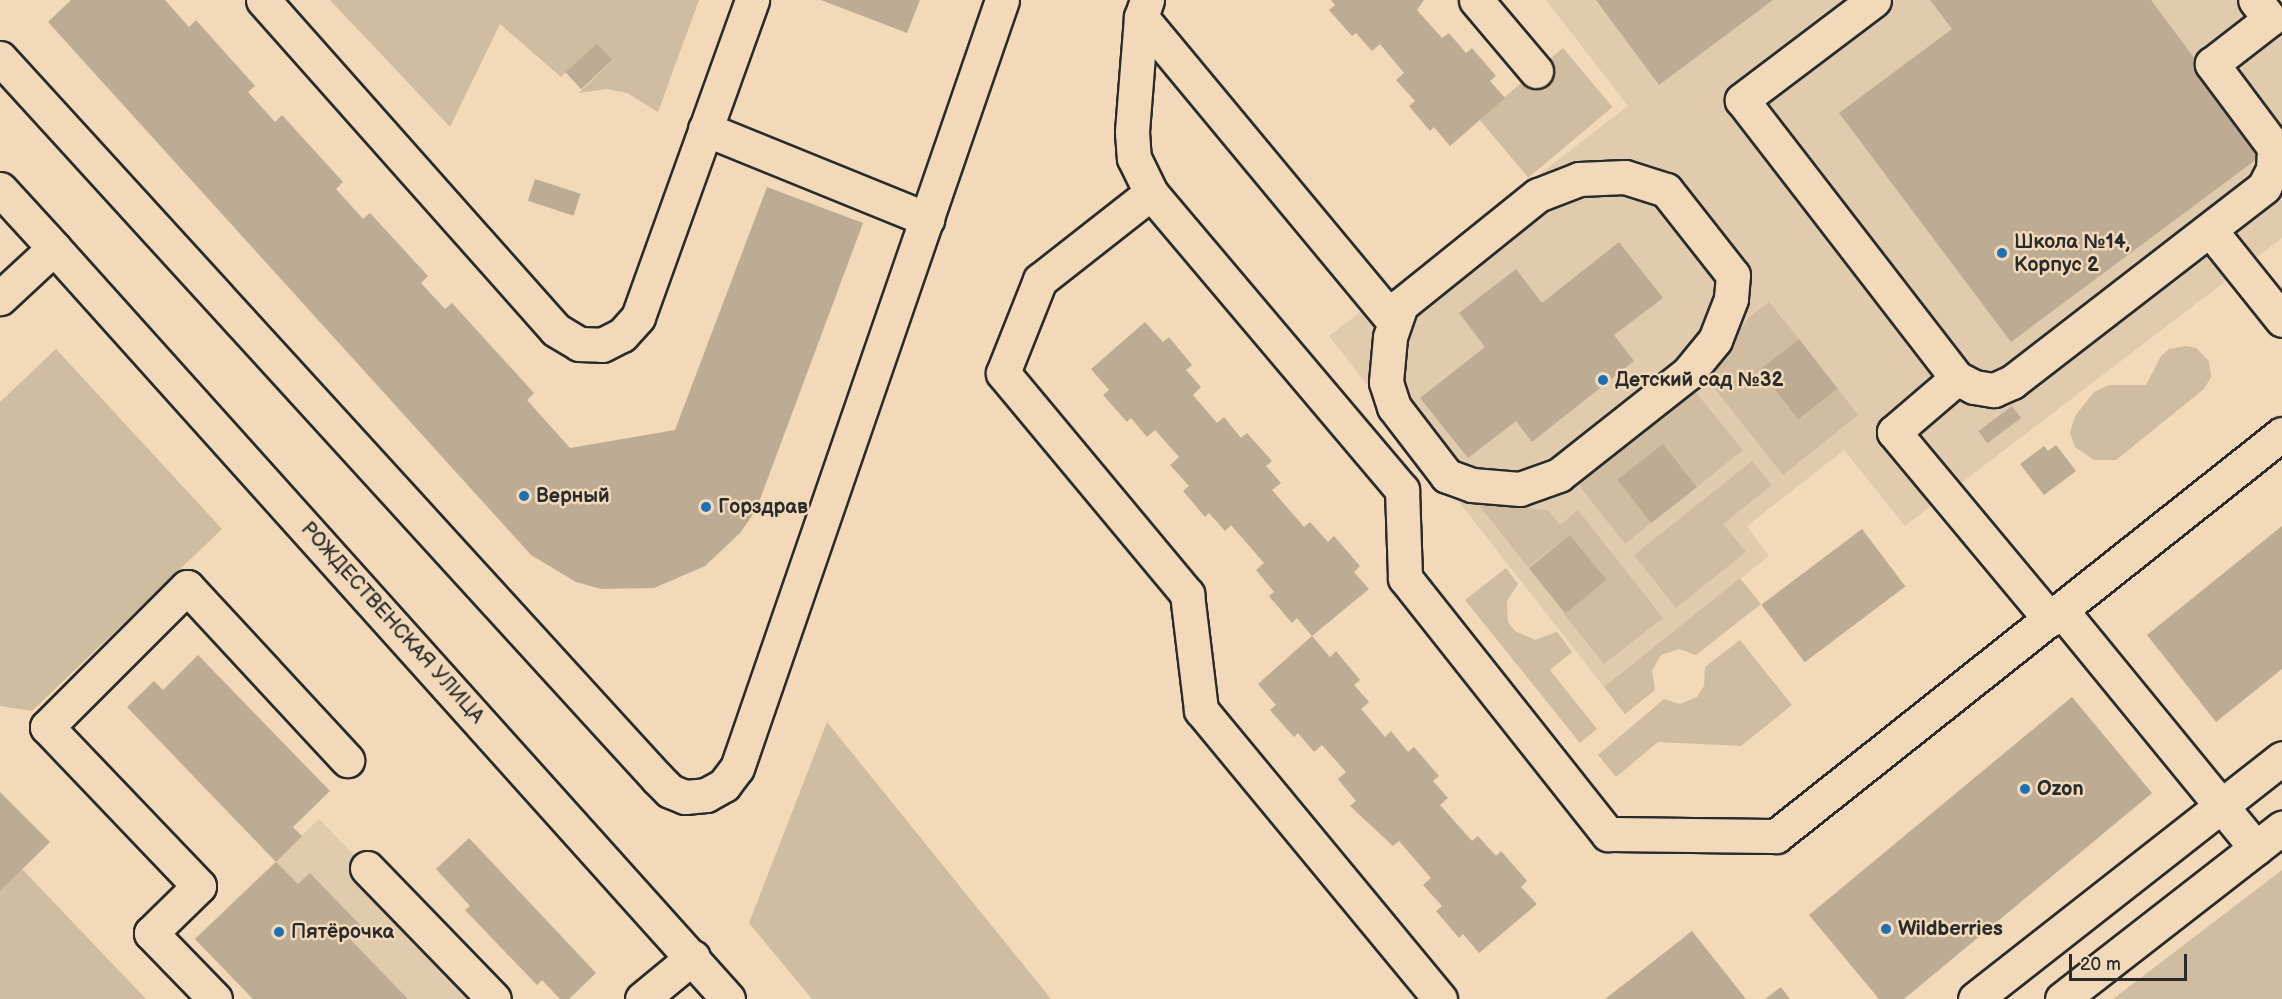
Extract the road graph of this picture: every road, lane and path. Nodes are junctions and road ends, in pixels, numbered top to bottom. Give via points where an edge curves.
1 (263, 0) edge
2 (752, 0) edge
3 (1002, 0) edge
4 (1874, 0) edge
5 (2255, 0) edge
6 (1487, 4) edge
7 (1144, 8) edge
8 (0, 58) edge
9 (1536, 71) dead end
10 (705, 129) junction
11 (0, 189) edge
12 (1151, 193) junction
13 (927, 219) junction
14 (2210, 230) junction
15 (54, 248) junction
16 (0, 298) edge
17 (2282, 320) edge
18 (1394, 322) junction
19 (1957, 378) junction
20 (2282, 434) edge
21 (2055, 614) junction
22 (2282, 758) edge
23 (347, 759) dead end
24 (2222, 806) junction
25 (2282, 828) edge
26 (2256, 848) junction
27 (367, 868) dead end
28 (693, 957) junction
29 (215, 999) edge
30 (494, 999) edge
31 (642, 999) edge
32 (728, 999) edge
33 (1440, 999) edge
34 (1975, 999) edge
35 (2062, 999) edge

1 - 10 street via 556,330 579,344 602,345 622,334 638,316
2 - 10 street
3 - 13 street
4 - 19 street via 1742,100
5 - 14 street via 2270,19 2212,64 2274,147 2273,169 2264,187
6 - 9 street
7 - 12 street via 1133,141 1134,158
7 - 18 street
8 - 13 street via 657,778 670,791 685,797 706,795 724,785 737,768
10 - 13 street
11 - 15 street, РОЖДЕСТВЕНСКАЯ УЛИЦА
12 - 21 street via 1402,490 1405,578 1608,834 1776,836
12 - 33 street via 1040,280 1003,373 1187,594 1201,710
14 - 17 street
14 - 19 street via 2012,382 1994,390 1974,387
15 - 16 street
15 - 28 street, РОЖДЕСТВЕНСКАЯ УЛИЦА
18 - 18 street via 1386,382 1400,415 1447,476 1472,485 1520,489 1566,472 1703,358 1725,321 1733,275 1666,190 1625,177 1578,179 1558,185 1529,202 1414,292
19 - 21 street via 1894,432
20 - 21 street
21 - 24 street
22 - 24 street
23 - 29 street via 186,587 47,727 199,886 151,933
24 - 26 street
24 - 34 street
25 - 26 street
26 - 35 street
27 - 30 street
28 - 31 street
28 - 32 street, РОЖДЕСТВЕНСКАЯ УЛИЦА

